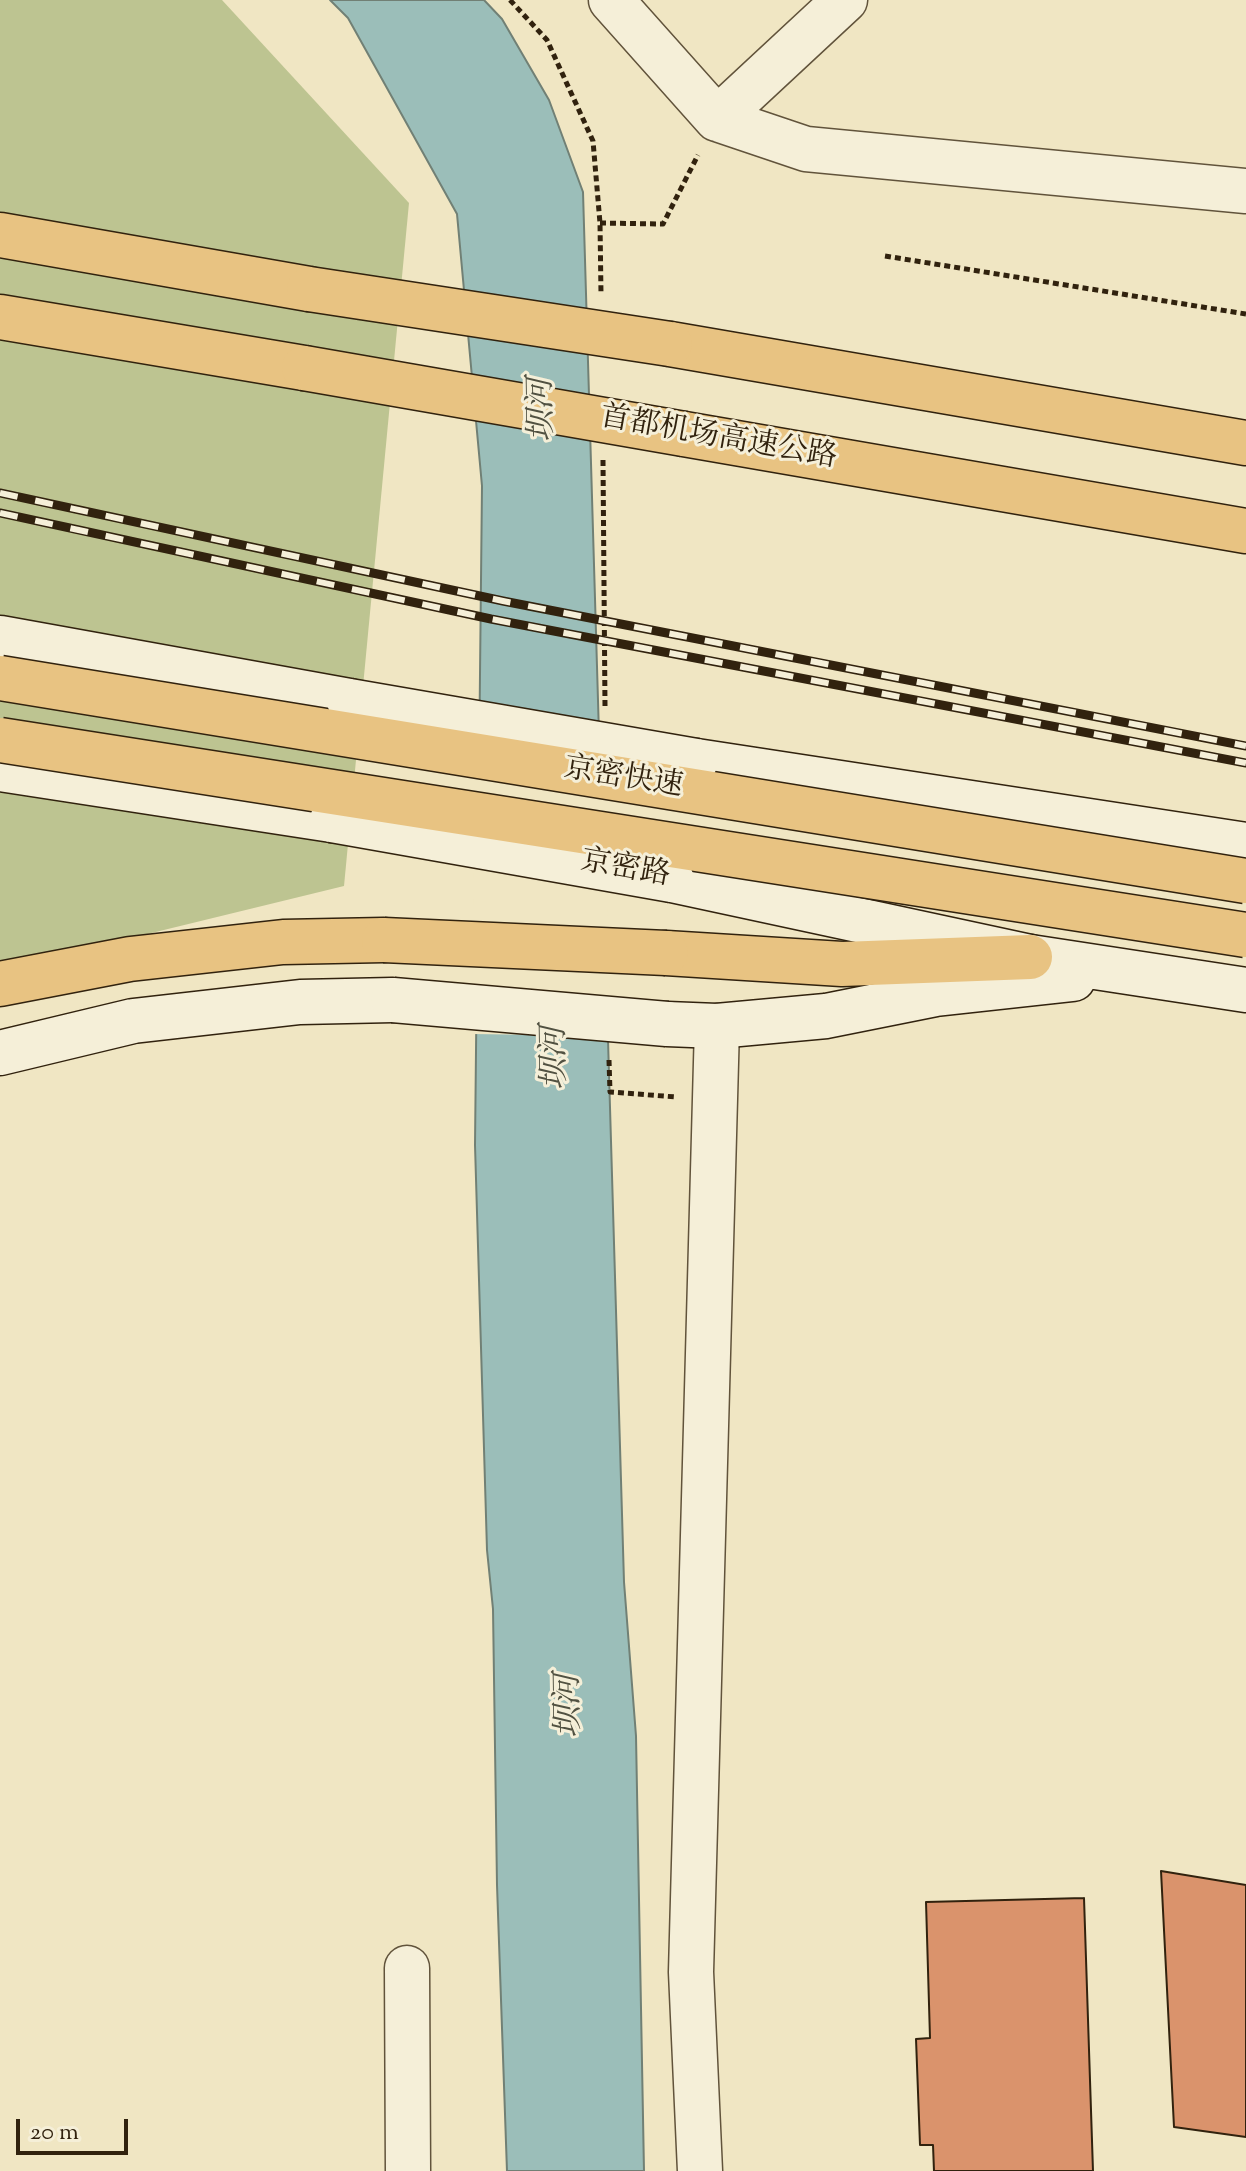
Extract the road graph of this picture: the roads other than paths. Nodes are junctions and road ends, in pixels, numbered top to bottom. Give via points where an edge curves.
1 (611, 0) edge
2 (845, 0) edge
3 (717, 119) junction
4 (1246, 191) edge
5 (0, 235) edge
6 (0, 317) edge
7 (1246, 443) edge
8 (1246, 531) edge
9 (0, 638) edge
10 (0, 678) edge
11 (0, 740) edge
12 (0, 769) edge
13 (1246, 845) edge
14 (1246, 881) edge
15 (1246, 935) edge
16 (1030, 957) junction
17 (1158, 978) junction
18 (0, 984) edge
19 (1246, 990) edge
20 (717, 1026) junction
21 (0, 1053) edge
22 (407, 1968) dead end
23 (408, 2171) edge
24 (700, 2171) edge

1 - 3 street
2 - 3 street
3 - 4 street via 806,149
5 - 7 highway, bridge
6 - 8 highway, 首都机场高速公路, bridge
9 - 13 street, bridge via 696,761
10 - 14 highway, 京密快速, bridge
11 - 15 highway, 京密快速, bridge
12 - 16 street, 京密路, bridge via 672,880
16 - 17 street, 京密路
16 - 18 highway, bridge via 842,964 384,940 283,942 130,959
17 - 19 street, 京密路
17 - 20 street via 1056,979 936,994 826,1016
20 - 21 street, bridge via 393,1000 300,1002 133,1021
20 - 24 street via 691,1972
22 - 23 street

